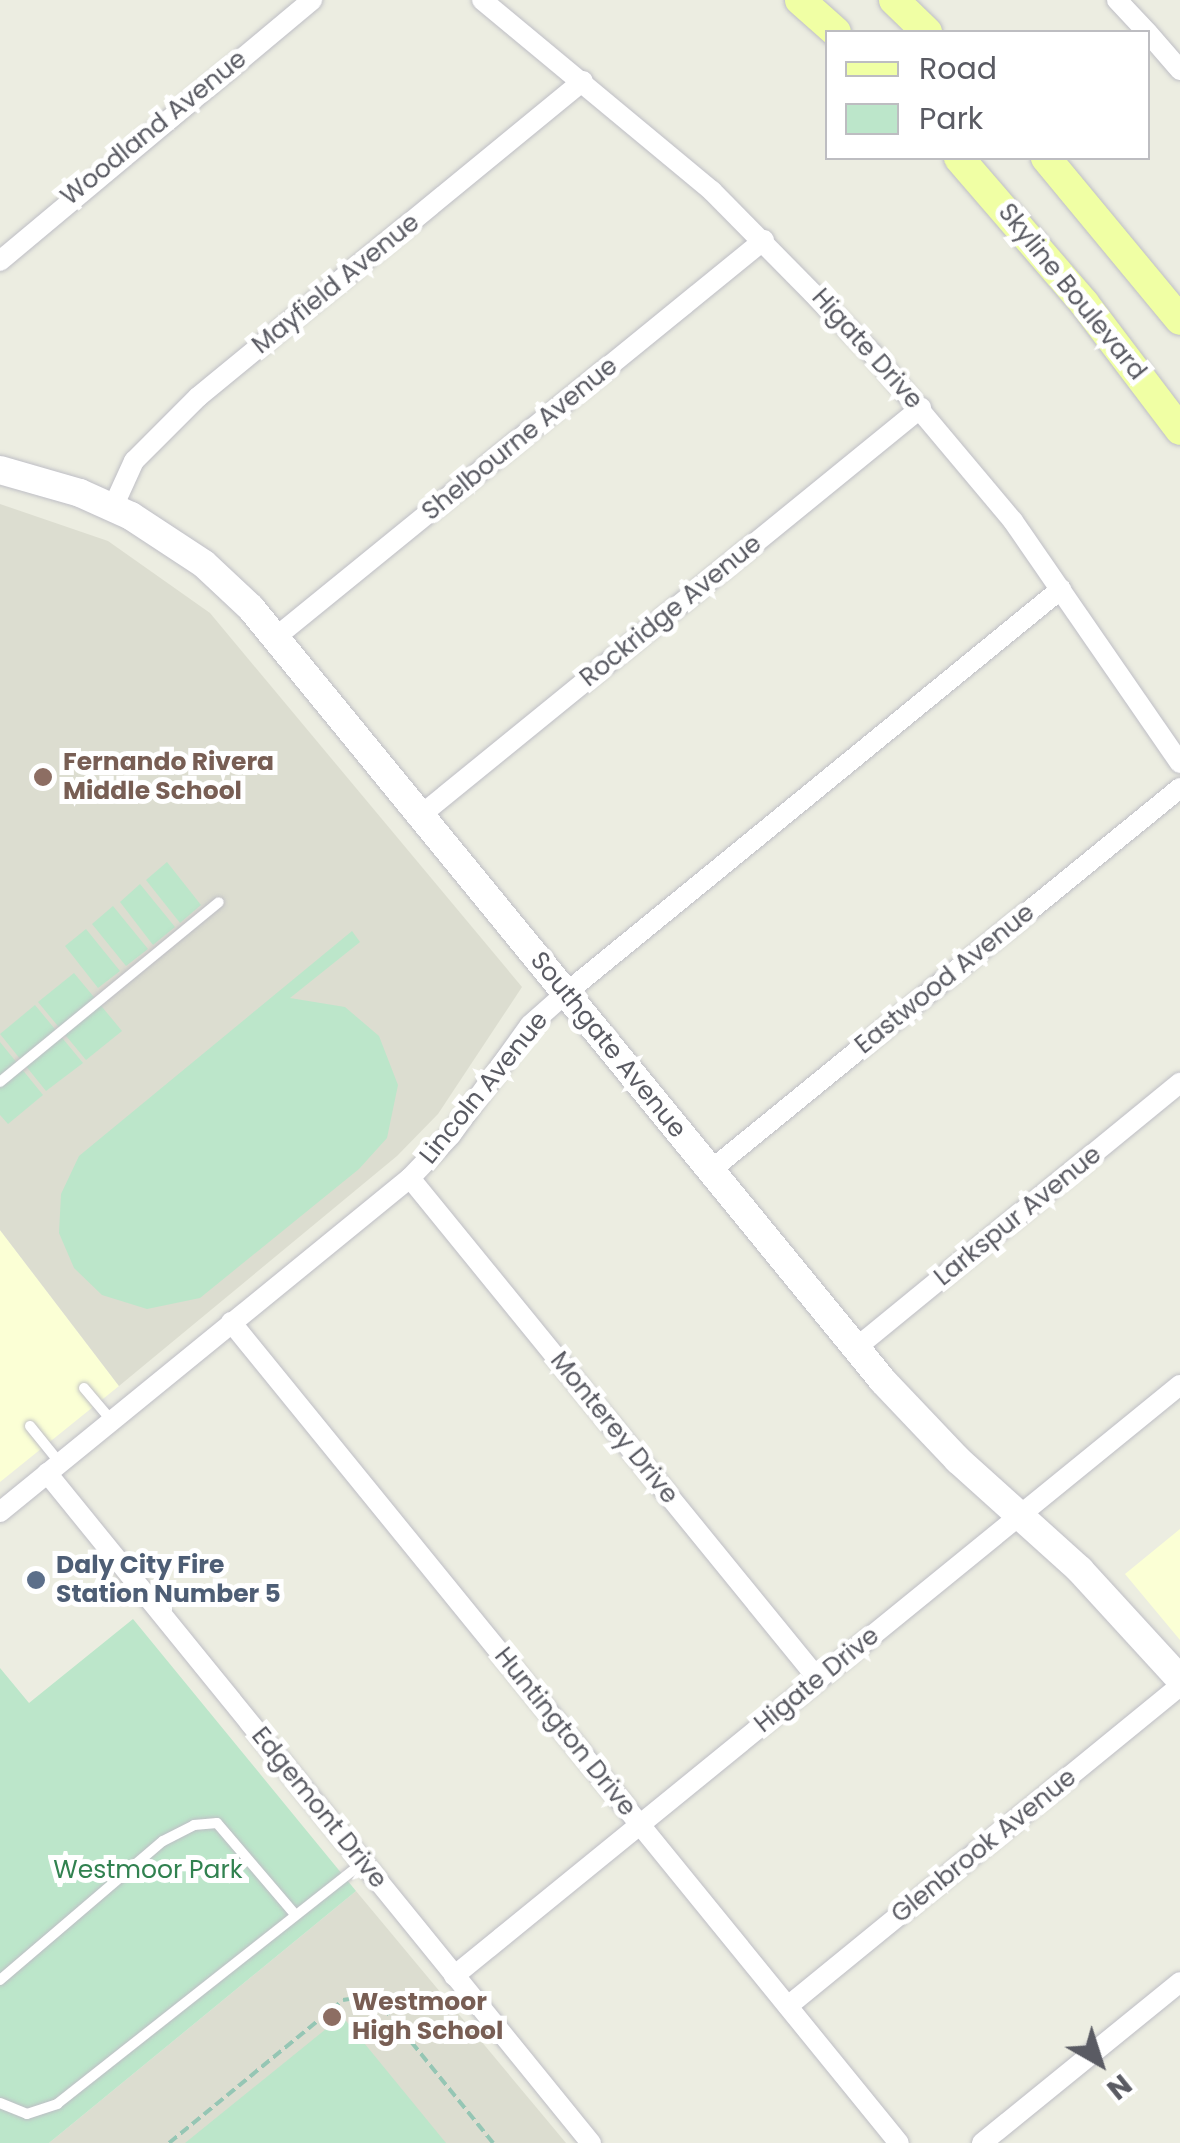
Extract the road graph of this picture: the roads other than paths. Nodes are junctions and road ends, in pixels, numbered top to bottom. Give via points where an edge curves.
1 (312, 0) edge
2 (482, 0) edge
3 (800, 0) edge
4 (894, 0) edge
5 (1148, 0) edge
6 (1124, 7) edge
7 (834, 30) edge
8 (925, 30) edge
9 (1144, 30) edge
10 (1150, 36) edge
11 (1180, 70) edge
12 (583, 81) junction
13 (962, 160) edge
14 (1048, 160) edge
15 (764, 240) junction
16 (0, 260) edge
17 (1180, 320) edge
18 (921, 408) junction
19 (1180, 430) edge
20 (0, 470) edge
21 (113, 507) junction
22 (1061, 589) junction
23 (276, 637) junction
24 (1180, 762) edge
25 (1180, 788) edge
26 (421, 815) junction
27 (219, 902) dead end
28 (566, 993) junction
29 (0, 1082) edge
30 (1180, 1084) edge
31 (710, 1170) junction
32 (410, 1178) junction
33 (231, 1322) junction
34 (856, 1348) junction
35 (1180, 1385) edge
36 (84, 1388) dead end
37 (111, 1420) junction
38 (30, 1426) dead end
39 (54, 1468) junction
40 (0, 1512) edge
41 (1020, 1516) junction
42 (818, 1679) junction
43 (1180, 1683) edge
44 (640, 1824) junction
45 (362, 1862) junction
46 (293, 1912) junction
47 (454, 1976) junction
48 (0, 1980) edge
49 (1180, 1982) edge
50 (788, 2006) junction
51 (0, 2103) edge
52 (591, 2143) edge
53 (899, 2143) edge
54 (982, 2143) edge

1 - 16 street, Woodland Avenue
2 - 12 street, Higate Drive
3 - 7 main road
4 - 8 main road
5 - 6 street
6 - 9 street
10 - 11 street
12 - 15 street, Higate Drive
12 - 21 street, Mayfield Avenue via 198,398 134,461
13 - 19 main road, Skyline Boulevard via 1084,303
14 - 17 main road
15 - 18 street, Higate Drive
15 - 23 street, Shelbourne Avenue
18 - 22 street, Higate Drive
18 - 26 street, Rockridge Avenue
20 - 21 street, Southgate Avenue
21 - 23 street, Southgate Avenue via 204,564
22 - 24 street, Higate Drive
22 - 28 street, Lincoln Avenue
23 - 26 street, Southgate Avenue
25 - 31 street, Eastwood Avenue
26 - 28 street, Southgate Avenue
27 - 29 lane
28 - 31 street, Southgate Avenue
28 - 32 street, Lincoln Avenue via 510,1049 452,1136
30 - 34 street, Larkspur Avenue
31 - 34 street, Southgate Avenue
32 - 33 street, Lincoln Avenue
32 - 42 street, Monterey Drive
33 - 37 street, Lincoln Avenue
33 - 44 street, Huntington Drive
34 - 41 street, Southgate Avenue via 928,1430
35 - 41 street, Higate Drive
36 - 37 lane
37 - 39 street, Lincoln Avenue
38 - 39 lane
39 - 40 street, Lincoln Avenue
39 - 45 street, Edgemont Drive
41 - 42 street, Higate Drive
41 - 43 street, Southgate Avenue
42 - 44 street, Higate Drive
43 - 50 street, Glenbrook Avenue
44 - 47 street, Higate Drive
44 - 50 street, Huntington Drive
45 - 46 lane
45 - 47 street, Edgemont Drive
46 - 48 lane via 217,1824 194,1825 163,1842
46 - 51 lane via 57,2104 27,2114
47 - 52 street, Edgemont Drive
49 - 54 street
50 - 53 street, Huntington Drive

